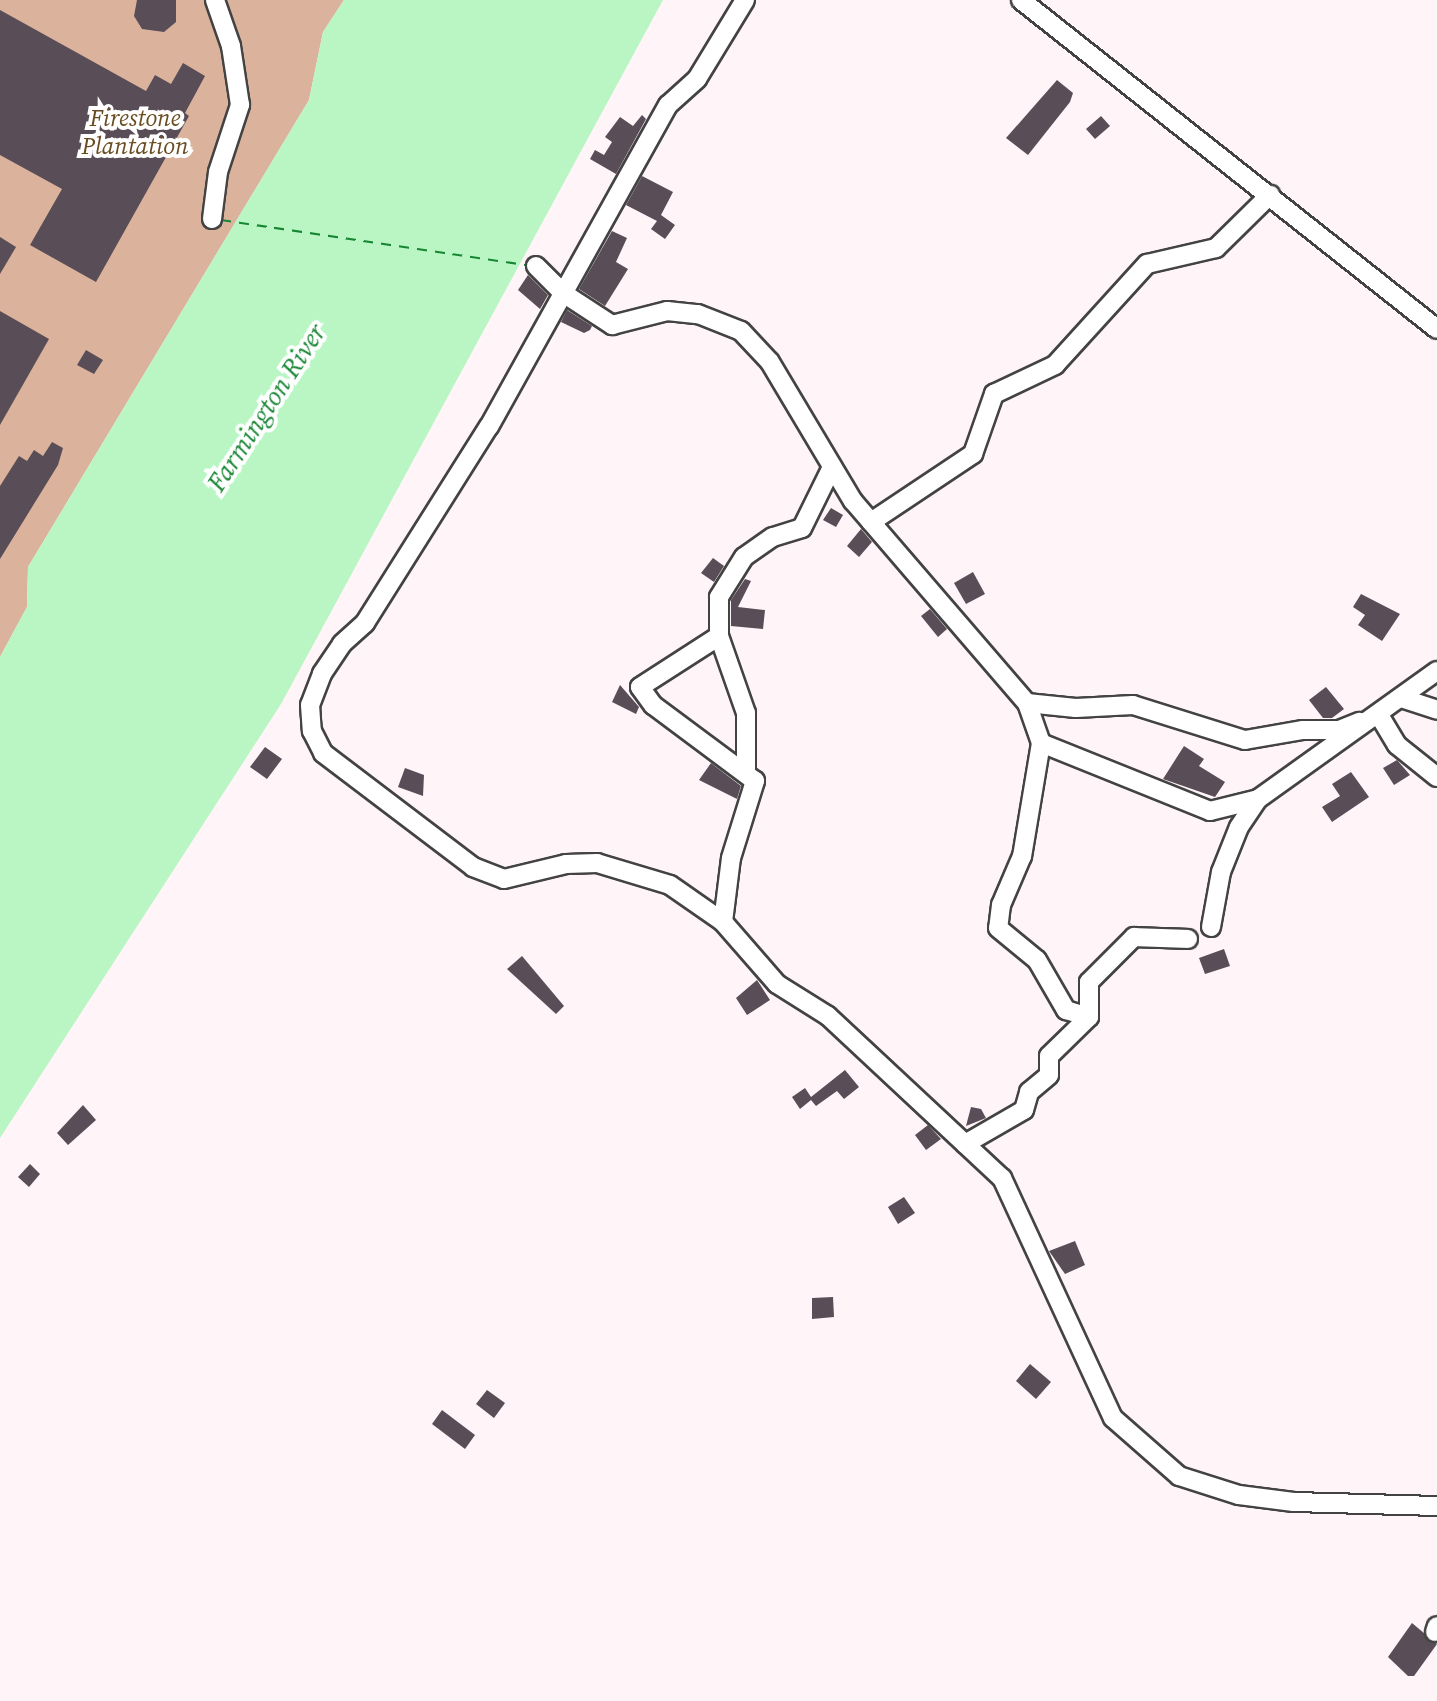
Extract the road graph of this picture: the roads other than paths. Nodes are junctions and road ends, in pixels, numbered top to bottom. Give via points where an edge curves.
1 (215, 0) edge
2 (745, 0) edge
3 (1021, 0) edge
4 (1270, 195) junction
5 (212, 219) dead end
6 (536, 266) dead end
7 (563, 293) junction
8 (1437, 329) edge
9 (832, 467) junction
10 (871, 522) junction
11 (719, 636) junction
12 (1437, 671) edge
13 (1401, 698) junction
14 (1027, 703) junction
15 (1437, 710) edge
16 (1376, 718) junction
17 (1041, 743) junction
18 (746, 774) junction
19 (1437, 777) edge
20 (1258, 799) junction
21 (723, 922) junction
22 (1211, 927) dead end
23 (1188, 939) dead end
24 (1089, 1017) junction
25 (965, 1144) junction
26 (1437, 1506) edge

1 - 5 street via 231,46 240,105 218,172
2 - 7 street via 697,79 668,105
3 - 4 street
4 - 8 street
4 - 10 street via 1216,248 1147,264 1055,365 994,394 973,454
6 - 7 street
7 - 9 street via 612,325 667,311 698,314 741,331 770,362
7 - 21 street via 489,426 365,623 342,644 322,674 310,705 312,731 323,753 473,867 504,879 566,864 597,863 670,885
9 - 10 street
9 - 11 street via 802,528 773,537 744,557 719,597
10 - 14 street
11 - 18 street via 746,713
11 - 18 street via 640,687 653,705
12 - 13 street
13 - 15 street
13 - 16 street
14 - 16 street via 1076,708 1133,705 1245,740 1339,730
14 - 17 street
16 - 19 street via 1397,745
16 - 20 street
17 - 20 street via 1210,811
17 - 24 street via 1022,856 1001,905 998,928 1037,960 1066,1010
18 - 21 street via 755,781 731,858
20 - 22 street via 1239,827 1221,872
21 - 25 street via 777,984 828,1016
23 - 24 street via 1134,937 1089,982
24 - 25 street via 1049,1056 1049,1075 1029,1092 1024,1110
25 - 26 street via 1002,1178 1113,1418 1179,1476 1239,1495

